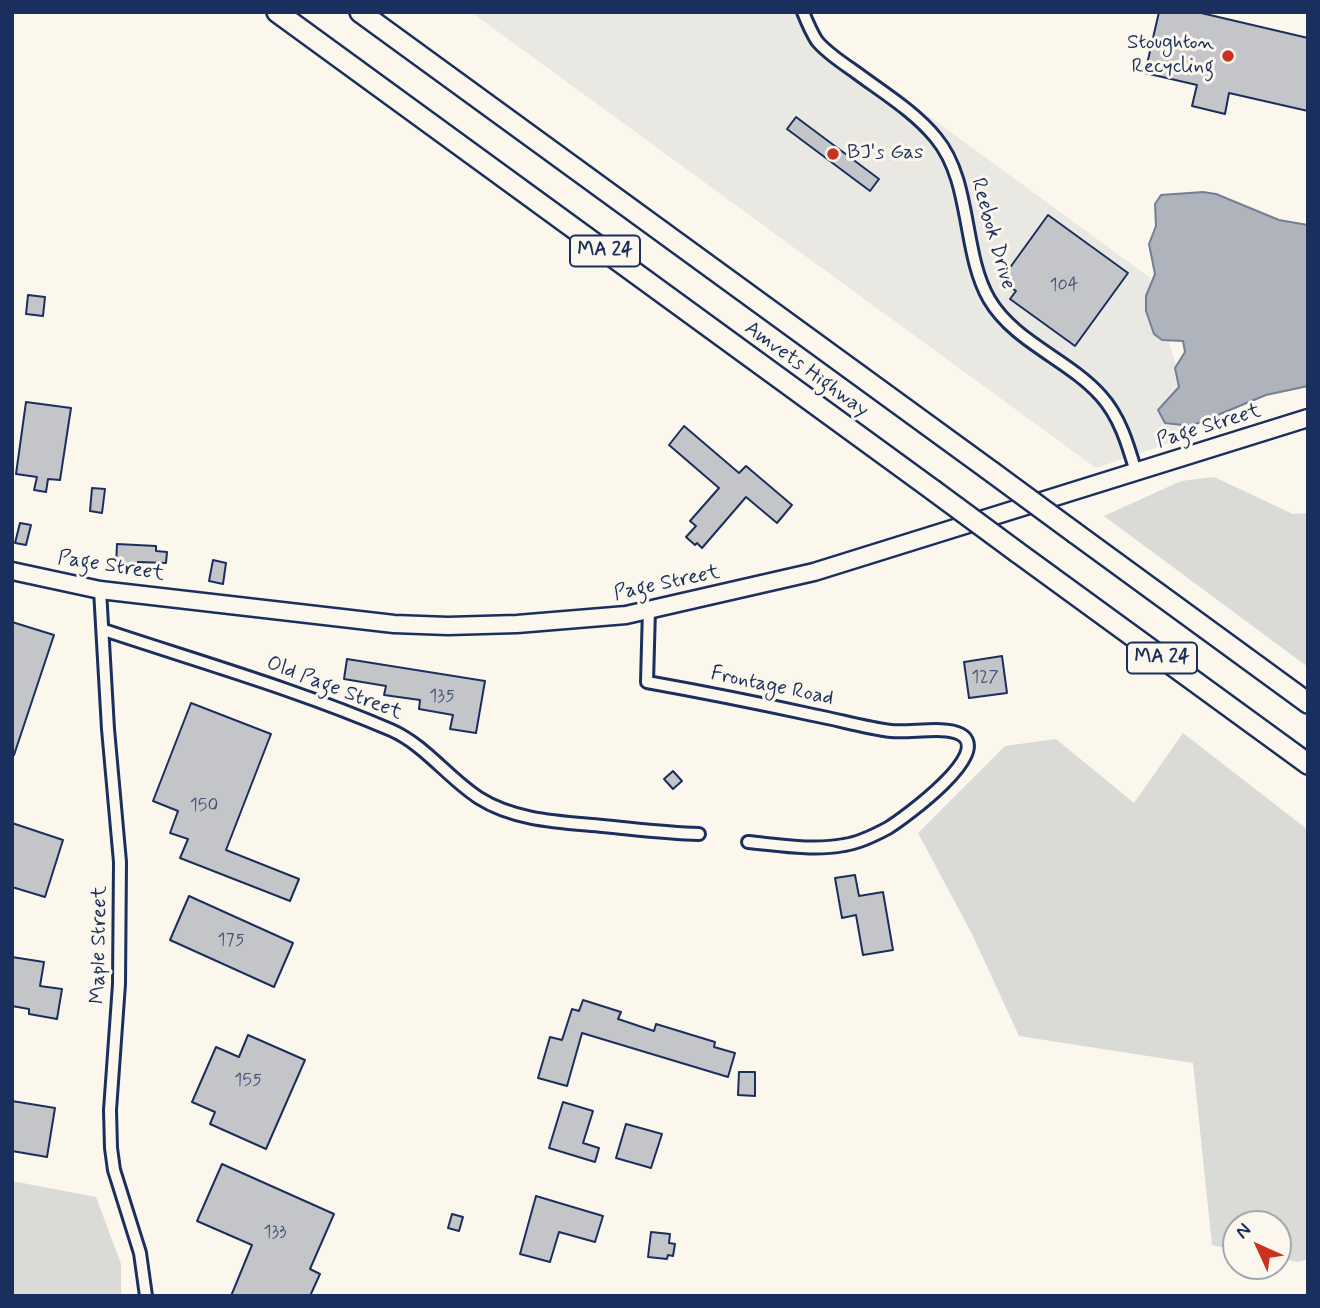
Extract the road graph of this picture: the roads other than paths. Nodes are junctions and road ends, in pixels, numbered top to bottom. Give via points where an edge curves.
1 (277, 12) edge
2 (360, 12) edge
3 (803, 12) edge
4 (1308, 418) edge
5 (1136, 472) junction
6 (12, 571) edge
7 (100, 590) junction
8 (649, 610) junction
9 (104, 630) junction
10 (1308, 703) edge
11 (1308, 764) edge
12 (699, 834) dead end
13 (748, 842) dead end
14 (146, 1296) edge

1 - 11 highway, Amvets Highway / MA 24, bridge
2 - 10 highway, Amvets Highway / MA 24, bridge
3 - 5 street, Reebok Drive via 823,48 915,116 942,145 955,173 988,298 1009,324 1102,397 1121,428
4 - 5 main road, Page Street
5 - 8 main road, Page Street via 806,575
6 - 7 main road, Page Street
7 - 8 main road, Page Street via 355,620 448,626 600,618
7 - 9 street, Maple Street
8 - 13 street, Frontage Road via 647,682 871,729 948,731 967,740 961,764 934,793 909,814 863,840 821,847
9 - 12 street, Old Page Street via 391,730 417,746 456,782 508,812 550,821
9 - 14 street, Maple Street via 120,862 119,994 110,1138 114,1170 140,1253

